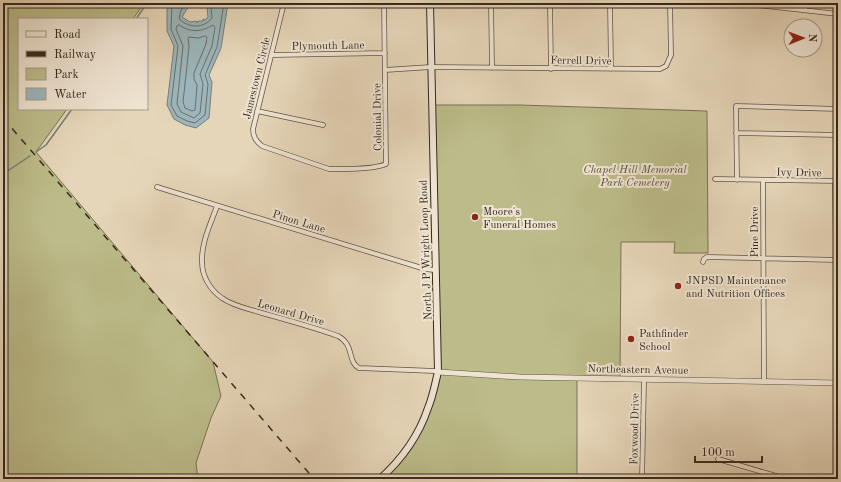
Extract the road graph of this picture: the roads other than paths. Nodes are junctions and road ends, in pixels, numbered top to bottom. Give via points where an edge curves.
1 (284, 3) edge
2 (384, 3) edge
3 (430, 3) edge
4 (491, 3) edge
5 (550, 3) edge
6 (610, 3) edge
7 (670, 3) edge
8 (740, 3) edge
9 (805, 3) edge
10 (764, 4) edge
11 (805, 10) junction
12 (838, 14) edge
13 (385, 53) junction
14 (271, 55) junction
15 (431, 67) junction
16 (492, 68) junction
17 (551, 69) junction
18 (611, 69) junction
19 (385, 70) junction
20 (838, 109) edge
21 (257, 111) junction
22 (323, 125) dead end
23 (736, 133) junction
24 (838, 135) edge
25 (386, 164) joint
26 (715, 179) dead end
27 (737, 180) junction
28 (763, 180) junction
29 (836, 181) edge
30 (157, 187) dead end
31 (217, 206) junction
32 (763, 259) junction
33 (837, 260) edge
34 (703, 262) dead end
35 (435, 270) junction
36 (837, 327) edge
37 (438, 372) junction
38 (644, 380) junction
39 (764, 381) junction
40 (838, 382) edge
41 (718, 459) dead end
42 (380, 479) edge
43 (642, 479) edge
44 (775, 479) edge

1 - 14 street, Jamestown Circle
2 - 13 street, Colonial Drive
3 - 15 main road, North J P Wright Loop Road
4 - 16 street
5 - 17 street
6 - 18 street
7 - 18 street, Ferrell Drive via 671,55 666,66 656,70
8 - 10 street
9 - 11 street
10 - 11 street
11 - 12 street
13 - 14 street, Plymouth Lane
13 - 19 street, Colonial Drive
14 - 21 street, Jamestown Circle
15 - 16 street, Ferrell Drive
15 - 19 street, Colonial Drive
15 - 35 main road, North J P Wright Loop Road
16 - 17 street, Ferrell Drive
17 - 18 street, Ferrell Drive
19 - 25 street, Colonial Drive
20 - 23 street via 736,106
21 - 22 street
21 - 25 street, Jamestown Circle via 253,136 262,146 328,169 380,167
23 - 24 street
23 - 27 street
26 - 27 street
27 - 28 street
28 - 29 street, Ivy Drive
28 - 32 street, Pine Drive
29 - 33 street, Ivy Drive
30 - 31 street, Pinon Lane
31 - 35 street, Pinon Lane
31 - 37 street, Leonard Drive via 204,246 202,261 206,280 221,298 338,336 348,345 353,364 359,368
32 - 33 street
32 - 34 street via 707,257
32 - 39 street, Pine Drive
33 - 36 street, Ivy Drive
35 - 37 main road, North J P Wright Loop Road
37 - 38 street, Northeastern Avenue
37 - 42 main road, North J P Wright Loop Road via 429,407 419,430
38 - 39 street, Northeastern Avenue
38 - 43 street, Foxwood Drive
39 - 40 street, Northeastern Avenue
41 - 44 street via 776,476

